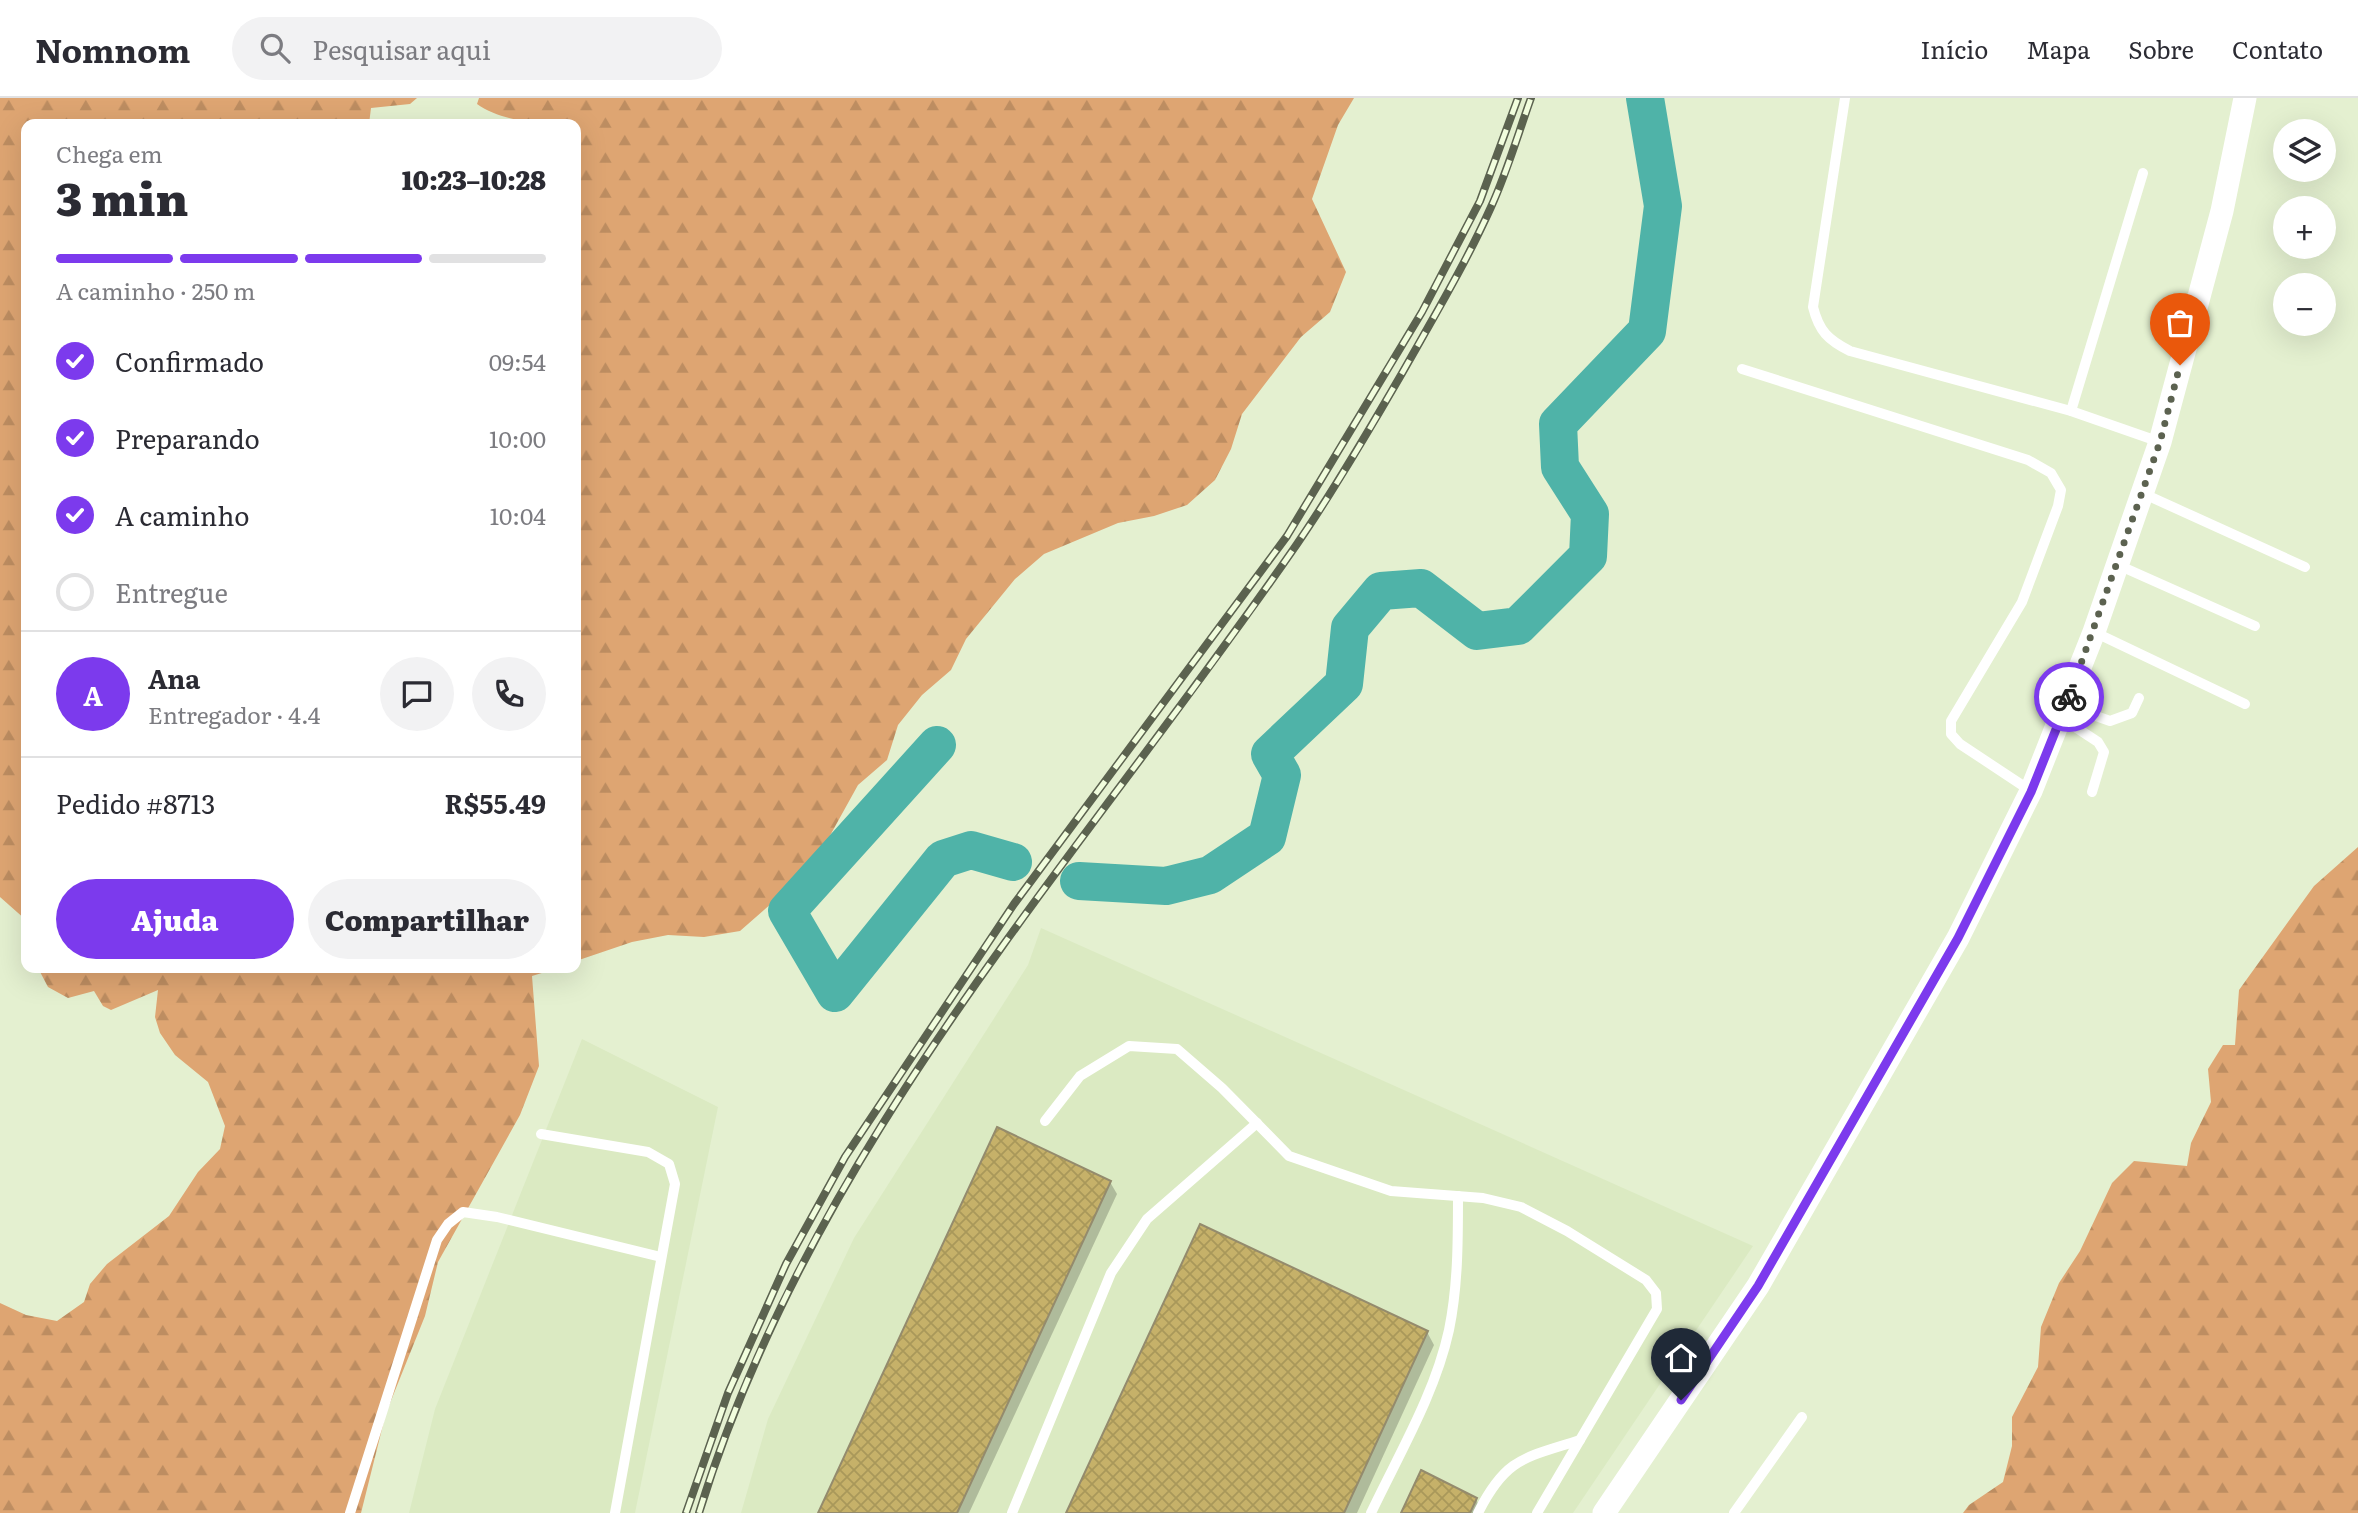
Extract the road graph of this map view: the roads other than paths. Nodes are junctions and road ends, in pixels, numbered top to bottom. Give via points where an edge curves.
1 (1845, 98) edge
2 (2245, 98) edge
3 (2143, 173) dead end
4 (1742, 369) dead end
5 (2071, 411) junction
6 (2160, 442) junction
7 (2142, 494) junction
8 (2118, 565) junction
9 (2305, 567) dead end
10 (2255, 626) dead end
11 (2094, 632) junction
12 (2139, 698) dead end
13 (2245, 704) dead end
14 (2063, 711) junction
15 (2031, 792) junction
16 (2092, 792) dead end
17 (1045, 1121) dead end
18 (1257, 1123) junction
19 (541, 1134) dead end
20 (1458, 1196) junction
21 (662, 1257) junction
22 (1802, 1417) dead end
23 (1580, 1440) junction
24 (350, 1513) edge
25 (615, 1513) edge
26 (1012, 1513) edge
27 (1371, 1513) edge
28 (1478, 1513) edge
29 (1537, 1513) edge
30 (1604, 1513) edge
31 (1734, 1513) edge

1 - 5 lane via 1812,307 1818,328 1831,342 1850,351
2 - 6 street via 2222,211
3 - 5 lane
4 - 15 lane via 2028,460 2051,474 2061,489 2058,506 2022,602 1951,721 1951,734 1960,744
5 - 6 lane
6 - 7 street
7 - 8 street
7 - 9 lane
8 - 10 lane
8 - 11 street
11 - 13 lane
11 - 14 street
12 - 14 lane via 2132,713 2110,721
14 - 15 street
14 - 16 lane via 2104,751
15 - 30 street via 1958,938 1758,1286
17 - 18 lane via 1080,1076 1129,1046 1177,1049
18 - 20 lane via 1289,1156 1391,1191
18 - 26 lane via 1147,1219 1111,1273
19 - 21 lane via 648,1152 669,1164 675,1184
20 - 23 lane via 1521,1207 1646,1280 1656,1293 1657,1309
20 - 27 lane via 1458,1261 1449,1330 1435,1378
21 - 24 lane via 497,1217 463,1212 448,1224 437,1240
21 - 25 lane
22 - 31 lane
23 - 28 lane via 1507,1469
23 - 29 lane

